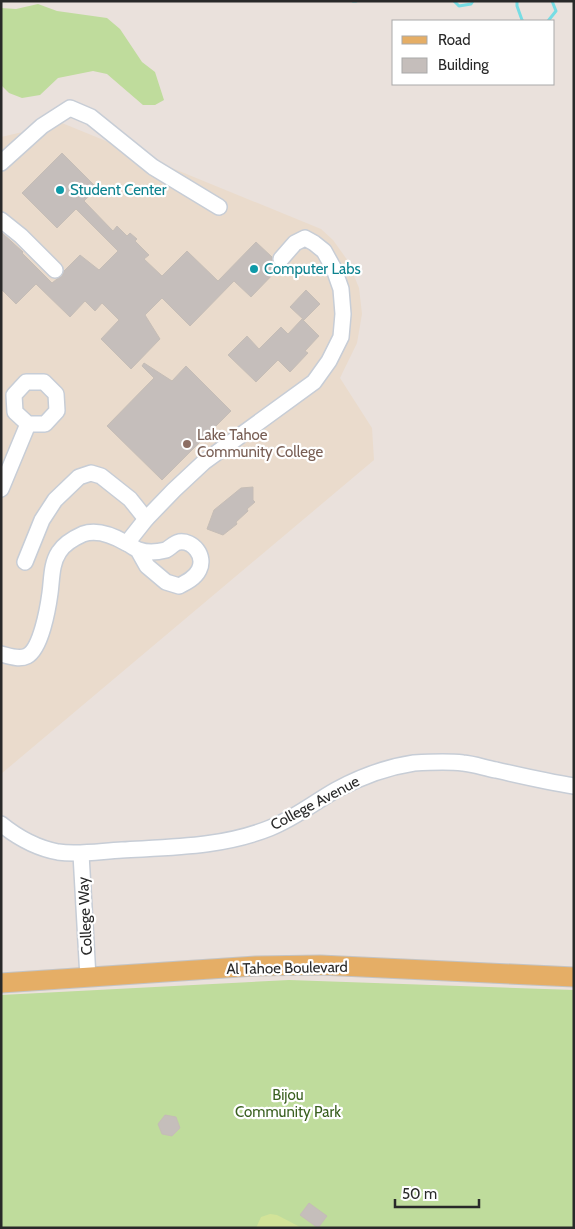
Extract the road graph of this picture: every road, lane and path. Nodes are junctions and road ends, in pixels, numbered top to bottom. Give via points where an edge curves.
1 (1, 163) edge
2 (219, 207) dead end
3 (1, 220) edge
4 (281, 259) dead end
5 (55, 270) dead end
6 (28, 424) dead end
7 (1, 488) edge
8 (146, 519) junction
9 (25, 562) dead end
10 (1, 654) edge
11 (574, 786) edge
12 (1, 824) edge
13 (81, 854) junction
14 (574, 977) edge
15 (88, 978) junction
16 (1, 983) edge

1 - 2 street via 42,126 70,108 91,117 153,167
3 - 5 street
4 - 8 street via 295,243 305,238 324,251 334,269 341,289 343,314 341,337 329,361 314,382 204,462
6 - 7 street
8 - 9 street via 130,499 101,476 91,473 79,477 55,500 42,520
8 - 10 street via 132,547 113,536 99,533 84,534 70,541 59,552 53,566 48,603 36,648 27,656 14,658
11 - 13 street, College Avenue via 464,763 413,764 362,777 292,818 246,837 192,846
12 - 13 street, College Avenue via 36,846
13 - 15 street, College Way
14 - 15 main road, Al Tahoe Boulevard via 289,965
15 - 16 main road, Al Tahoe Boulevard

